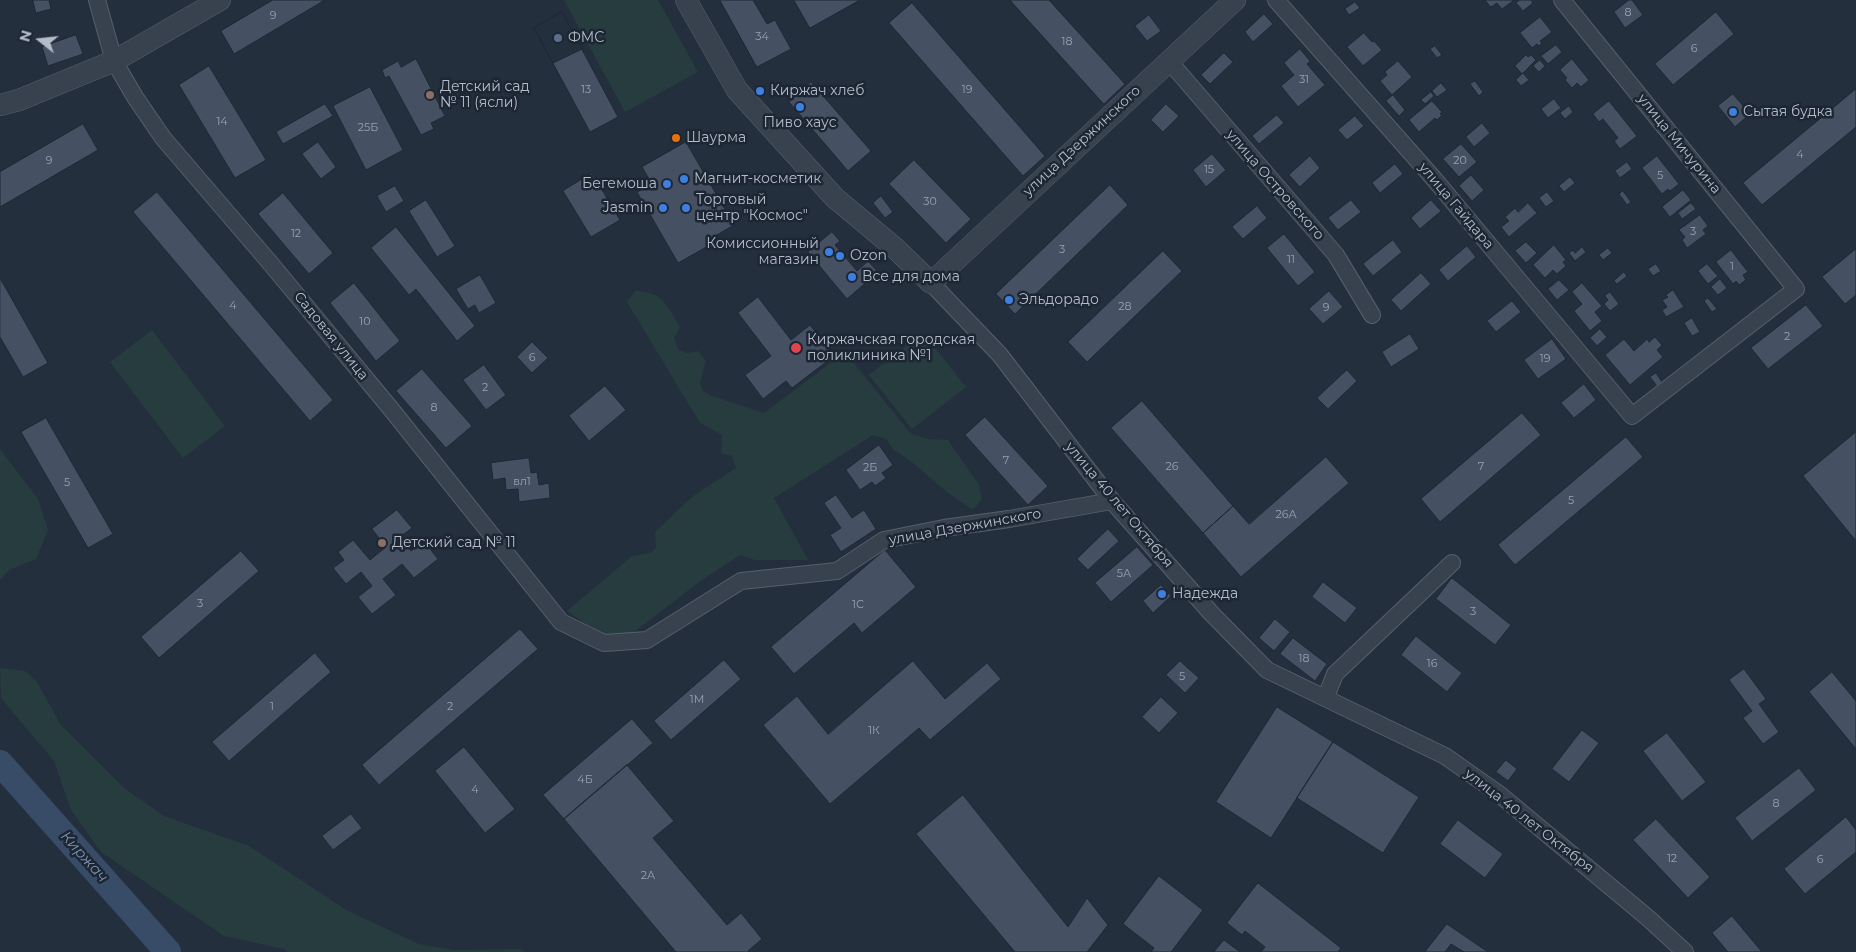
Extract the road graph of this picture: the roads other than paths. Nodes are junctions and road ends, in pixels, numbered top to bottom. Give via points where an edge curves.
1 (97, 0) edge
2 (220, 0) edge
3 (686, 0) edge
4 (1234, 0) edge
5 (1276, 0) edge
6 (1562, 0) edge
7 (114, 61) junction
8 (1169, 61) junction
9 (0, 105) edge
10 (930, 283) junction
11 (1796, 289) joint
12 (1372, 315) dead end
13 (1112, 501) junction
14 (1452, 563) dead end
15 (604, 643) joint
16 (1326, 697) junction
17 (1685, 952) edge

1 - 7 street, Садовая улица
2 - 7 street
3 - 10 street, улица 40 лет Октября via 737,90 835,198 895,248
4 - 8 street, улица Дзержинского
5 - 11 street, улица Гайдара via 1435,180 1632,416
6 - 11 street, улица Мичурина
7 - 9 street
7 - 15 street, Садовая улица via 164,138 391,409 561,622
8 - 10 street, улица Дзержинского
8 - 12 street, улица Островского via 1336,255
10 - 13 street, улица 40 лет Октября via 1000,355
13 - 15 street, улица Дзержинского via 884,540 837,571 741,581 647,640
13 - 16 street, улица 40 лет Октября via 1211,613 1267,670
14 - 16 street via 1334,674
16 - 17 street, улица 40 лет Октября via 1444,756 1499,794

